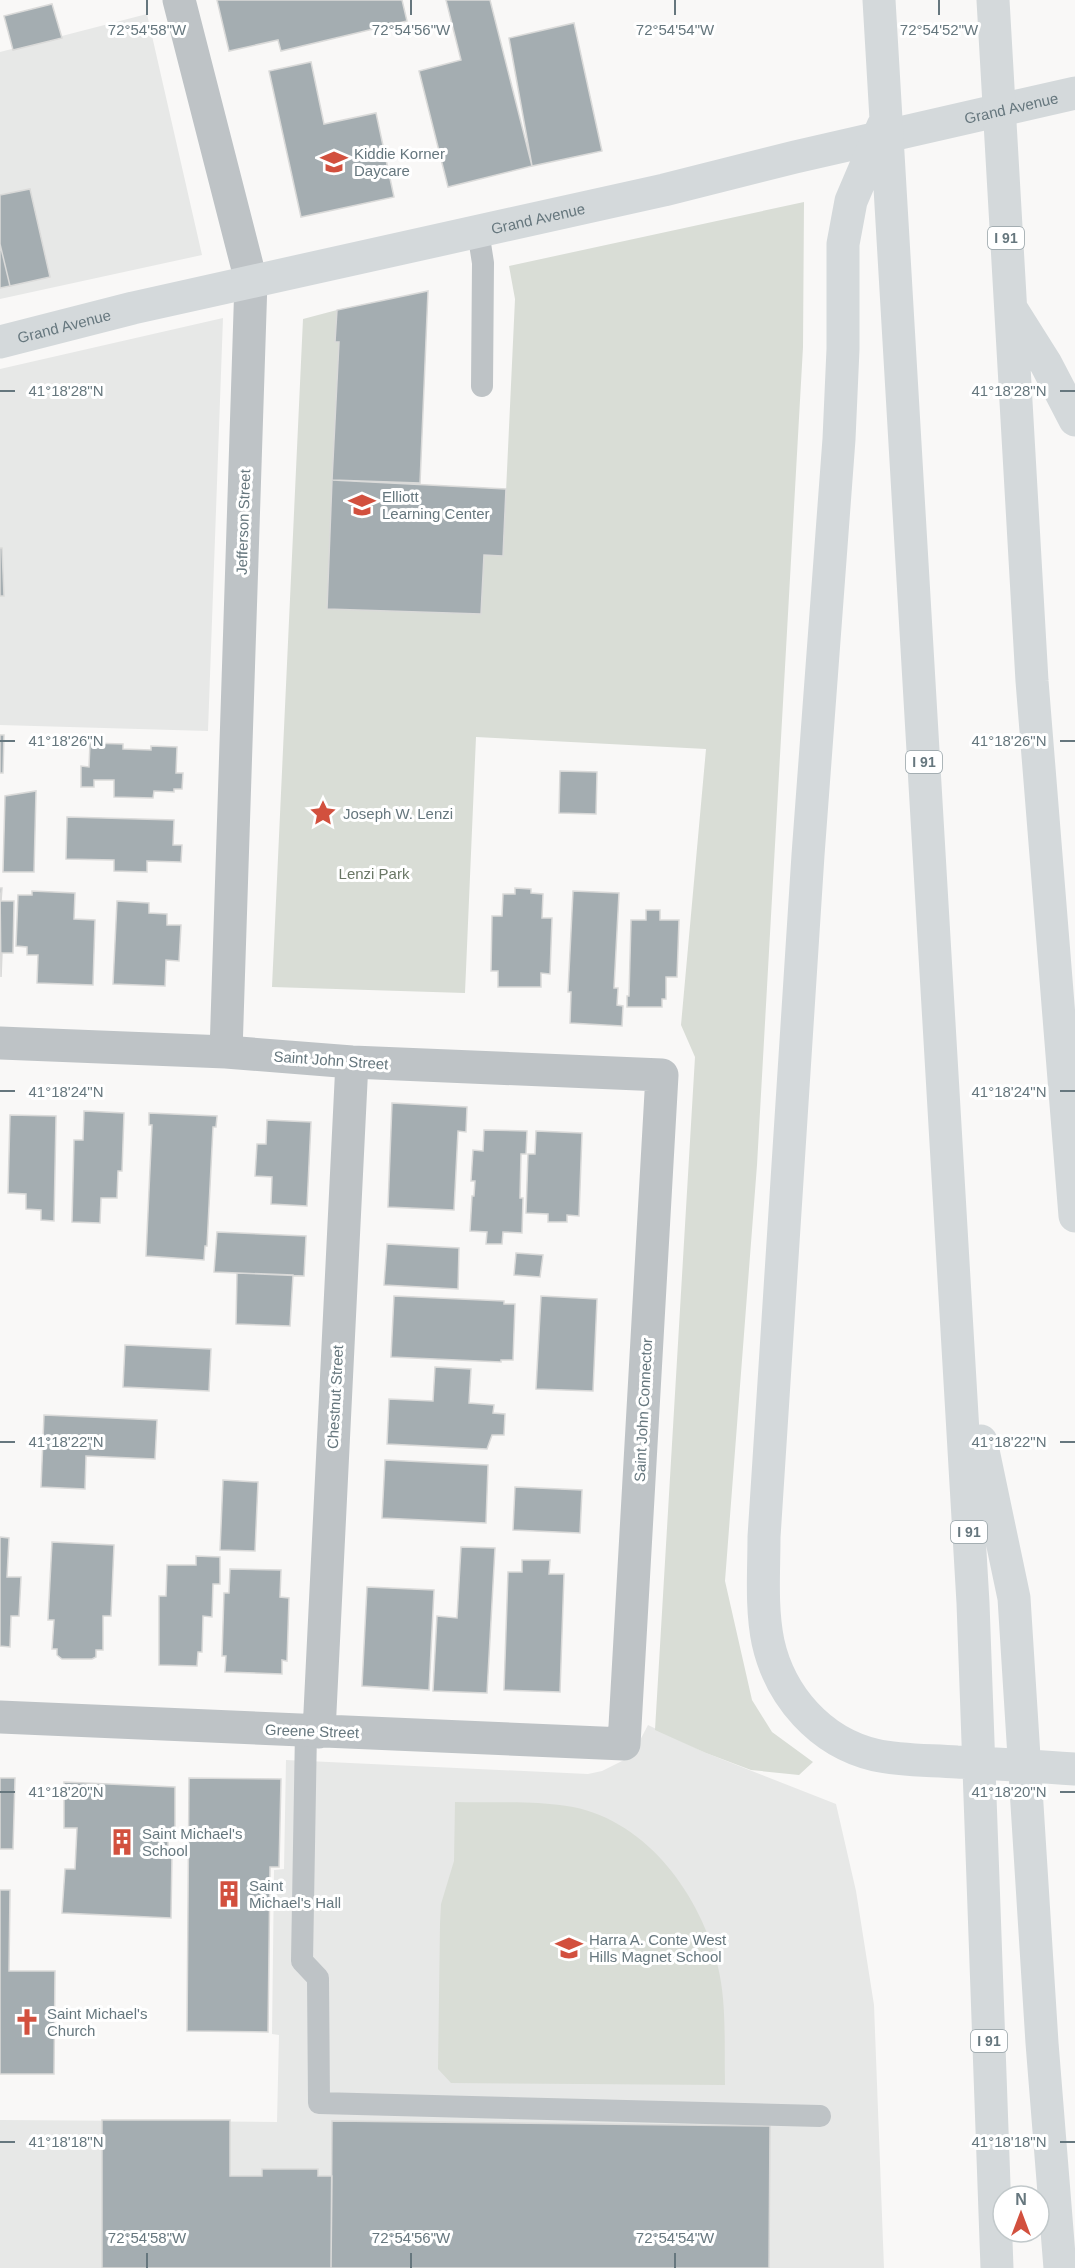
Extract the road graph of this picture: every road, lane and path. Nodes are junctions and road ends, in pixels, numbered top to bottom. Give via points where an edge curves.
1 (179, 0) edge
2 (879, 0) edge
3 (993, 0) edge
4 (1075, 93) edge
5 (886, 120) junction
6 (478, 231) junction
7 (251, 281) junction
8 (1010, 308) junction
9 (0, 342) edge
10 (482, 386) dead end
11 (1075, 420) edge
12 (0, 1043) edge
13 (226, 1052) junction
14 (351, 1062) junction
15 (662, 1076) joint
16 (1075, 1216) edge
17 (958, 1333) junction
18 (0, 1717) edge
19 (313, 1731) junction
20 (624, 1744) joint
21 (1075, 1769) edge
22 (820, 2116) dead end
23 (997, 2268) edge
24 (1060, 2268) edge

1 - 7 street, Jefferson Street
2 - 5 main road, I 91
3 - 8 main road, I 91
4 - 6 main road, Grand Avenue
5 - 17 main road, I 91
5 - 21 main road via 851,201 843,244 839,439 764,1537 766,1626 777,1672 793,1701 844,1744 893,1758
6 - 7 main road, Grand Avenue
6 - 10 lane via 483,263
7 - 9 main road, Grand Avenue
7 - 13 street, Jefferson Street
8 - 11 main road via 1046,364
8 - 16 main road, I 91 via 1032,681
12 - 13 street, Saint John Street
13 - 14 street, Saint John Street
14 - 15 street, Saint John Street
14 - 19 street, Chestnut Street
15 - 20 street, Saint John Connector
17 - 23 main road, I 91 via 979,1732
17 - 24 main road via 1014,1598
18 - 19 street, Greene Street
19 - 20 street, Greene Street
19 - 22 lane via 302,1961 318,1978 319,2103

